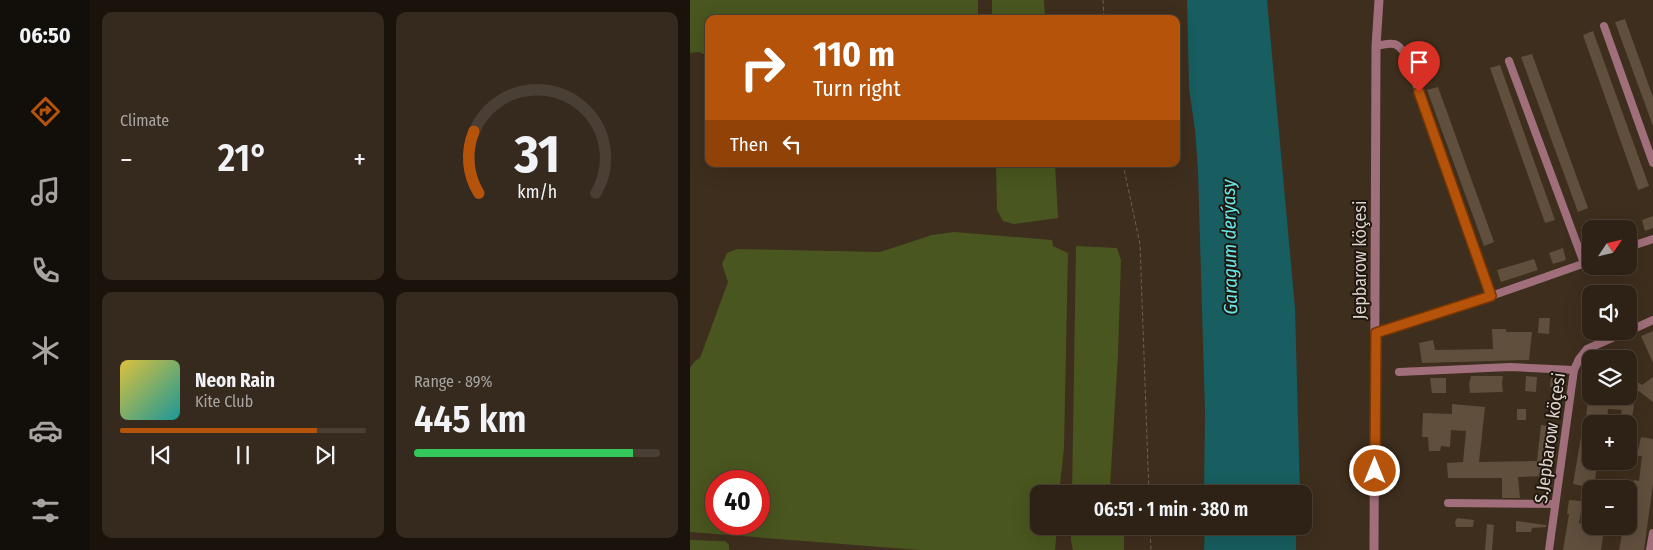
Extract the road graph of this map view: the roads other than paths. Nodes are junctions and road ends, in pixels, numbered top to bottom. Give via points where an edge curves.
1 (1379, 0) edge
2 (1604, 26) dead end
3 (1376, 46) junction
4 (1509, 61) dead end
5 (1653, 163) edge
6 (1653, 239) edge
7 (1638, 244) edge
8 (1582, 247) edge
9 (1582, 264) edge
10 (1491, 296) junction
11 (1653, 320) edge
12 (1637, 327) edge
13 (1376, 333) junction
14 (1608, 340) edge
15 (1574, 370) junction
16 (1399, 372) dead end
17 (1448, 503) dead end
18 (1555, 504) junction
19 (1653, 533) edge
20 (1374, 550) edge
21 (1549, 550) edge
22 (1650, 550) edge

1 - 3 street, Jepbarow köçesi
2 - 5 street
3 - 10 street via 1393,43 1399,45 1406,55
3 - 13 street, Jepbarow köçesi
4 - 8 street
6 - 7 street
9 - 10 street
10 - 13 street
11 - 12 street, S.Jepbarow köçesi
13 - 20 street, Jepbarow köçesi
14 - 15 street, S.Jepbarow köçesi via 1587,349
15 - 16 street via 1510,367
15 - 18 street, S.Jepbarow köçesi
17 - 18 street
18 - 21 street, S.Jepbarow köçesi
19 - 22 street

